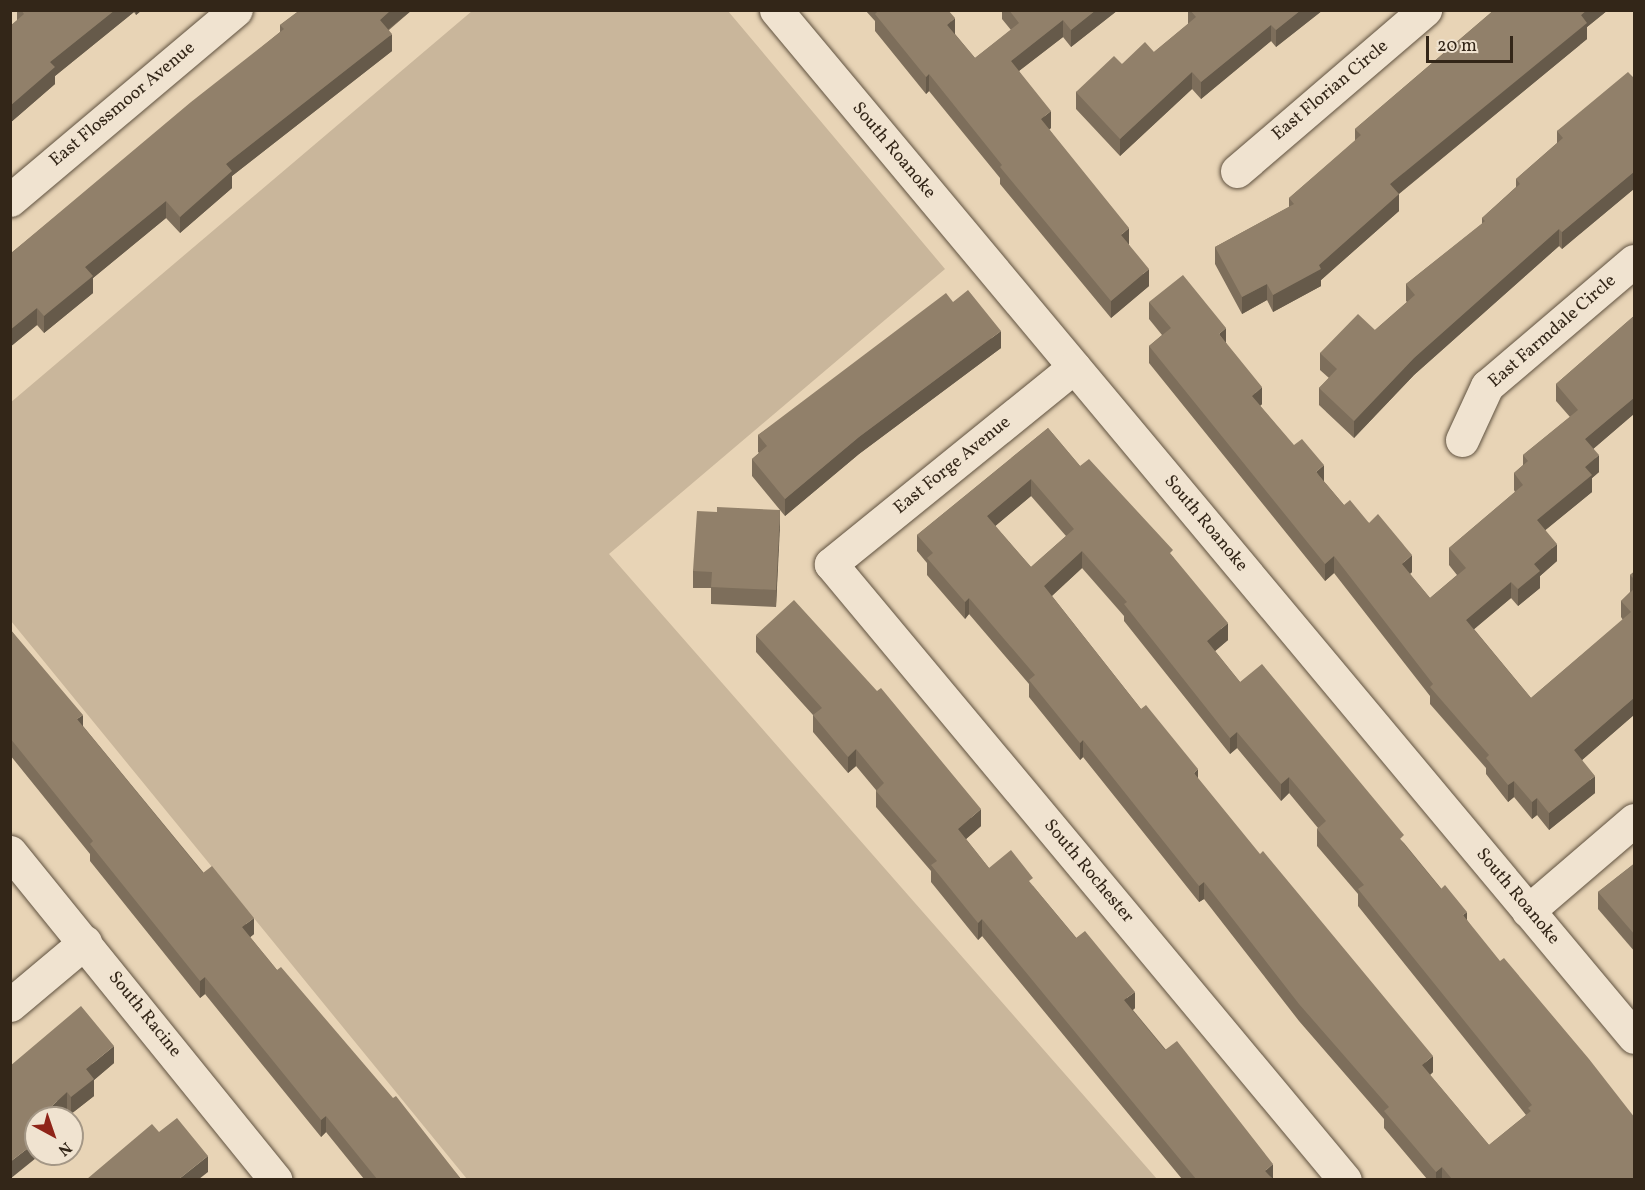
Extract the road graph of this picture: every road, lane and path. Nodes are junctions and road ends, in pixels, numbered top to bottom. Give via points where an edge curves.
1 (236, 10) edge
2 (776, 10) edge
3 (1425, 10) edge
4 (1237, 171) dead end
5 (10, 200) edge
6 (1635, 261) edge
7 (1074, 367) junction
8 (1462, 440) dead end
9 (831, 564) joint
10 (1635, 820) edge
11 (10, 852) edge
12 (1528, 911) junction
13 (86, 942) junction
14 (10, 1005) edge
15 (1635, 1037) edge
16 (276, 1179) edge
17 (1345, 1179) edge

1 - 5 street, East Flossmoor Avenue
2 - 7 street, South Roanoke
3 - 4 street, East Florian Circle
6 - 8 street, East Farmdale Circle via 1487,386
7 - 9 street, East Forge Avenue
7 - 12 street, South Roanoke
9 - 17 street, South Rochester
10 - 12 street
11 - 13 street, South Racine
12 - 15 street, South Roanoke
13 - 14 street
13 - 16 street, South Racine

